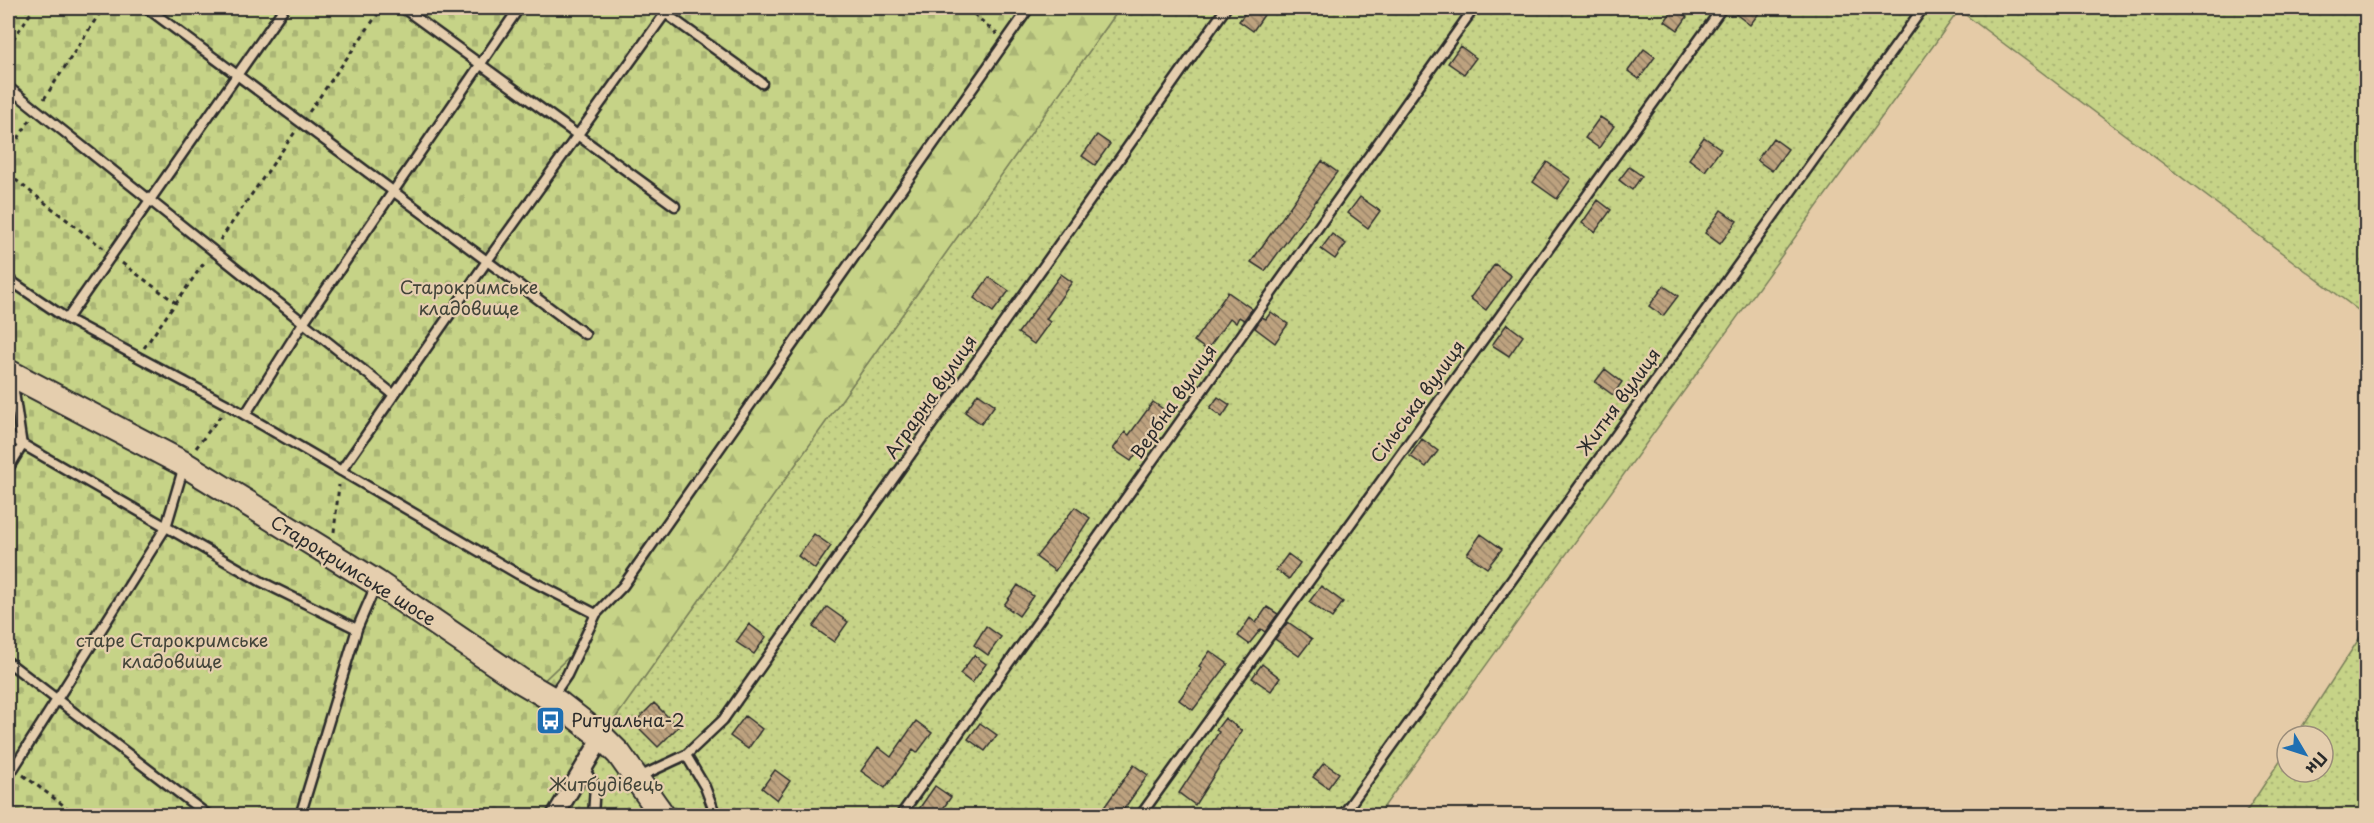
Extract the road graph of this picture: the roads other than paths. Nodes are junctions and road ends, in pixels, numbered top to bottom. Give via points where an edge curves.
1 (147, 8) edge
2 (284, 8) edge
3 (402, 8) edge
4 (519, 8) edge
5 (1029, 8) edge
6 (1226, 8) edge
7 (1474, 8) edge
8 (1722, 8) edge
9 (1923, 8) edge
10 (664, 9) edge
11 (480, 64) junction
12 (237, 75) junction
13 (762, 83) dead end
14 (8, 87) edge
15 (578, 135) junction
16 (393, 191) junction
17 (149, 201) junction
18 (675, 206) dead end
19 (487, 261) junction
20 (8, 279) edge
21 (67, 319) junction
22 (303, 323) junction
23 (585, 334) dead end
24 (9, 373) edge
25 (393, 394) junction
26 (245, 415) junction
27 (8, 436) edge
28 (22, 446) junction
29 (184, 464) junction
30 (8, 469) edge
31 (341, 471) junction
32 (166, 527) junction
33 (377, 583) junction
34 (596, 614) junction
35 (357, 629) junction
36 (8, 662) edge
37 (551, 699) junction
38 (57, 700) junction
39 (602, 737) junction
40 (686, 755) junction
41 (583, 768) junction
42 (8, 777) edge
43 (639, 778) junction
44 (208, 816) edge
45 (300, 816) edge
46 (555, 816) edge
47 (593, 816) edge
48 (663, 816) edge
49 (717, 816) edge
50 (900, 816) edge
51 (1140, 816) edge
52 (1342, 816) edge

1 - 12 lane
2 - 12 lane
3 - 11 lane
4 - 11 lane
5 - 34 lane via 623,586
6 - 40 lane, Аграрна вулиця via 723,720
7 - 50 lane, Вербна вулиця
8 - 51 lane, Сільська вулиця
9 - 52 lane, Житня вулиця
10 - 13 lane
10 - 15 lane
11 - 15 lane
11 - 16 lane
12 - 16 lane
12 - 17 lane
14 - 17 lane
15 - 18 lane
15 - 19 lane
16 - 19 lane
16 - 22 lane
17 - 21 lane
17 - 22 lane
19 - 23 lane
19 - 25 lane
20 - 21 lane
21 - 26 lane
22 - 25 lane
22 - 26 lane
24 - 28 lane
24 - 29 street, Старокримське шосе
25 - 31 lane
26 - 31 lane
27 - 28 lane
28 - 30 lane
28 - 32 lane
29 - 32 lane
29 - 33 street, Старокримське шосе
31 - 34 lane via 518,574
32 - 35 lane via 262,582
32 - 38 lane
33 - 35 lane
33 - 37 street, Старокримське шосе
34 - 37 lane
35 - 45 lane
36 - 38 lane
37 - 39 street, Старокримське шосе
38 - 42 lane
38 - 44 lane
39 - 41 street
39 - 43 street, Старокримське шосе
40 - 43 lane, Аграрна вулиця
40 - 49 lane
41 - 46 street
41 - 47 lane via 595,785
43 - 48 street, Старокримське шосе

